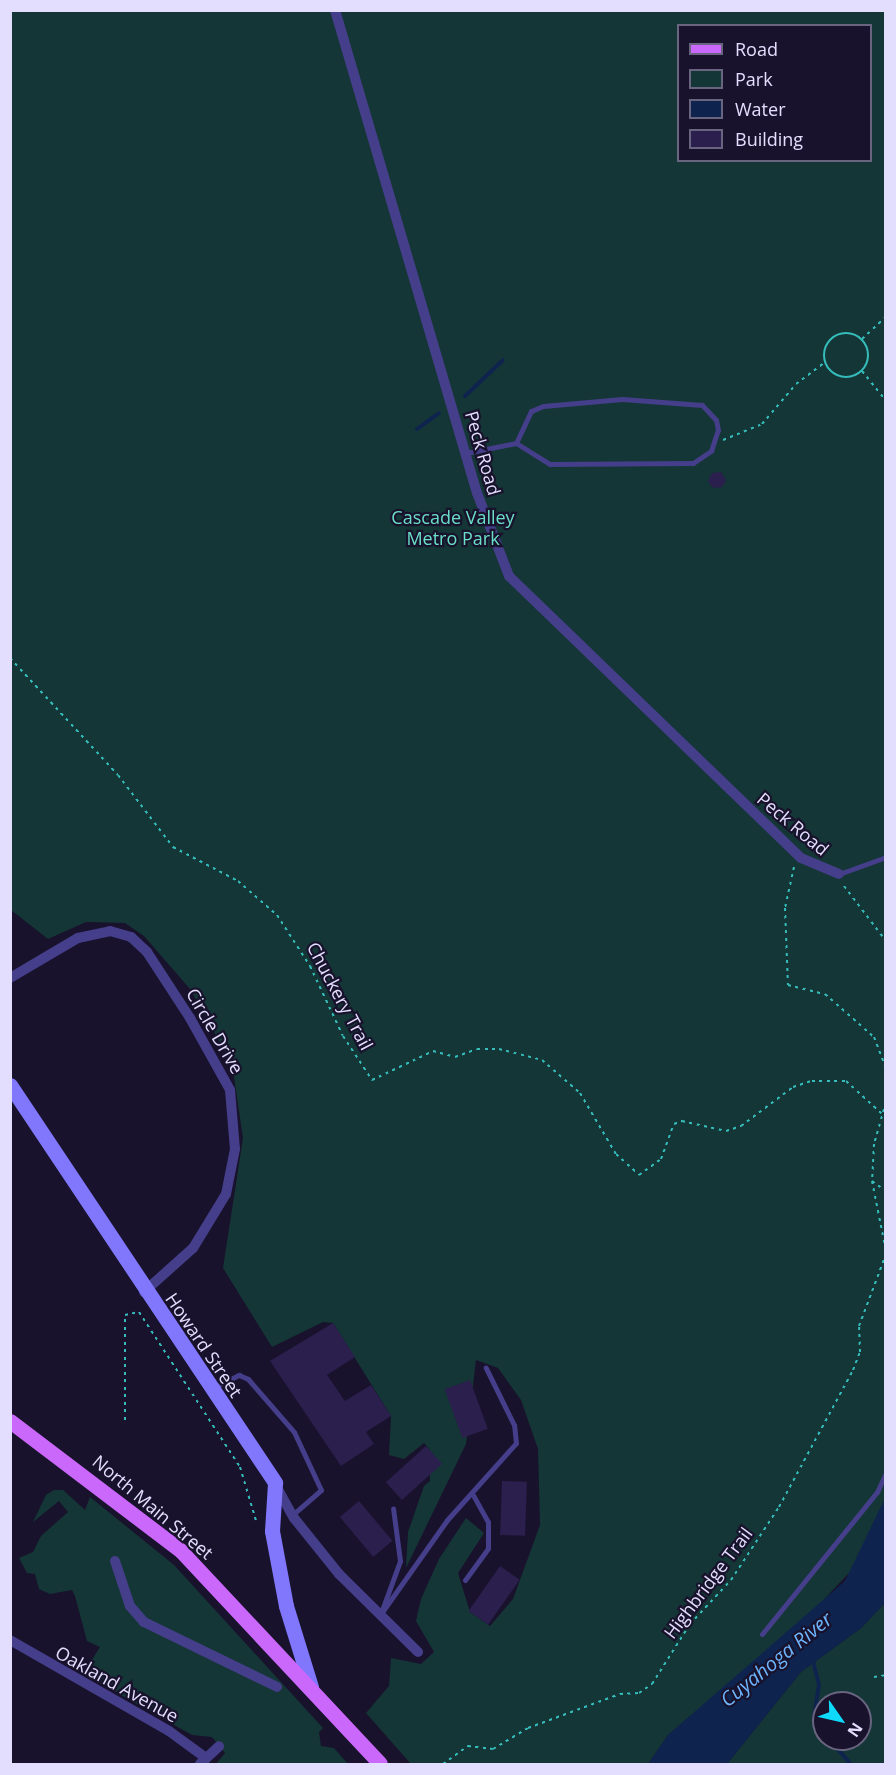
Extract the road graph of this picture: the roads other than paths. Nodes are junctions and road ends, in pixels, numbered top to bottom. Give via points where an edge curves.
1 (335, 10) edge
2 (516, 443) junction
3 (466, 453) junction
4 (885, 857) edge
5 (839, 874) joint
6 (10, 978) edge
7 (10, 1085) edge
8 (144, 1292) junction
9 (486, 1368) dead end
10 (211, 1390) junction
11 (11, 1423) edge
12 (885, 1473) edge
13 (275, 1484) junction
14 (473, 1495) junction
15 (393, 1508) dead end
16 (292, 1515) junction
17 (115, 1561) dead end
18 (465, 1580) dead end
19 (379, 1617) junction
20 (762, 1634) dead end
21 (10, 1641) edge
22 (418, 1652) dead end
23 (277, 1686) dead end
24 (311, 1687) junction
25 (219, 1746) dead end
26 (203, 1761) edge
27 (380, 1764) edge

1 - 3 street, Peck Road
2 - 2 lane via 550,464 684,463 701,460 717,440 716,420 702,405 651,398 543,405 531,411
2 - 3 lane
3 - 5 street, Peck Road via 493,543 515,585 801,858
4 - 5 lane
6 - 8 street, Circle Drive via 78,938 110,931 131,937 147,952 190,1018 230,1090 236,1149 226,1194 193,1248
7 - 8 main road, Howard Street
8 - 10 main road, Howard Street
9 - 14 lane via 517,1436 516,1443
10 - 13 main road, Howard Street
10 - 16 lane via 239,1375 248,1379 294,1432 321,1490
11 - 24 main road, North Main Street via 181,1551
12 - 20 lane via 877,1492
13 - 16 street, Howard Street
13 - 24 main road via 272,1532 287,1610
14 - 18 lane via 488,1522 488,1548
14 - 19 lane via 447,1520
15 - 19 lane via 400,1561
16 - 19 street, Howard Street
17 - 23 street via 130,1606 144,1622
19 - 22 street, Howard Street
21 - 26 street, Oakland Avenue via 169,1731
24 - 27 main road, North Main Street
25 - 26 street

